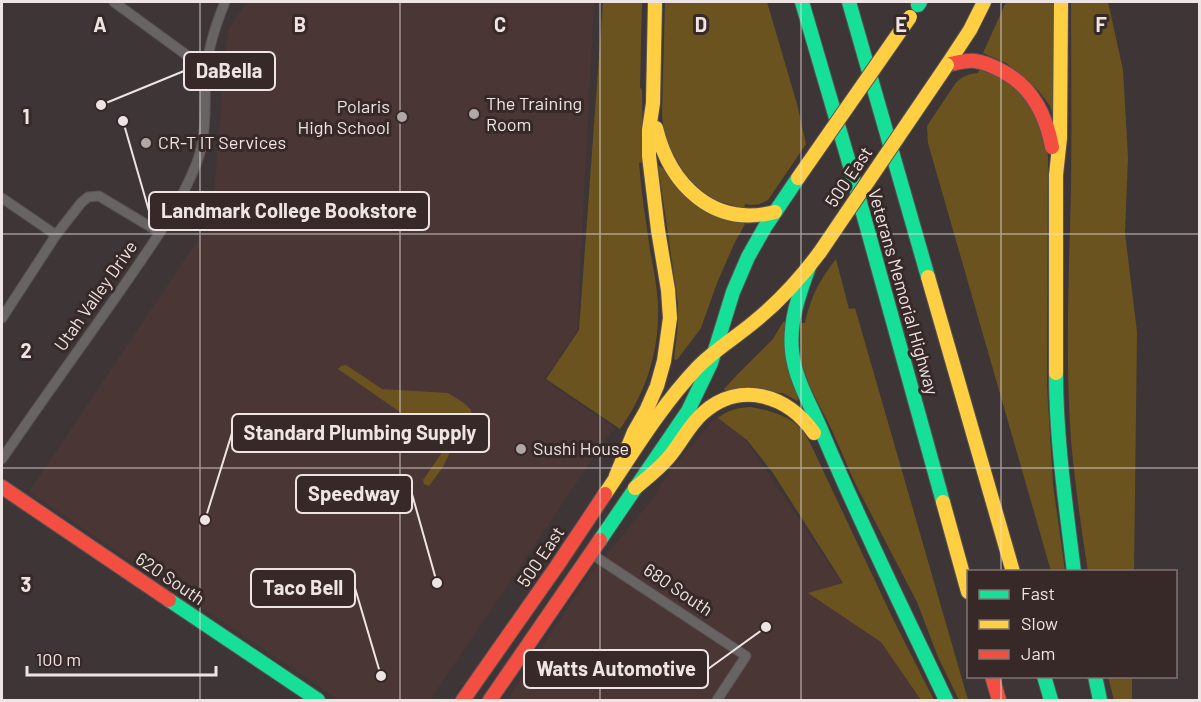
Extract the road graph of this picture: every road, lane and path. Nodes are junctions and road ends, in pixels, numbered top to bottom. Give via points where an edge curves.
1 (114, 2) edge
2 (225, 2) edge
3 (656, 2) edge
4 (802, 2) edge
5 (849, 2) edge
6 (984, 2) edge
7 (1061, 2) edge
8 (920, 3) edge
9 (947, 65) junction
10 (207, 70) junction
11 (653, 103) junction
12 (1056, 175) junction
13 (2, 198) edge
14 (775, 212) junction
15 (159, 232) junction
16 (56, 235) junction
17 (809, 267) junction
18 (2, 318) edge
19 (716, 350) junction
20 (2, 459) edge
21 (836, 468) junction
22 (616, 476) junction
23 (2, 487) edge
24 (635, 488) junction
25 (591, 553) junction
26 (1012, 570) edge
27 (1074, 570) edge
28 (967, 585) edge
29 (993, 678) edge
30 (1045, 678) edge
31 (1095, 678) edge
32 (318, 700) edge
33 (463, 700) edge
34 (490, 700) edge
35 (717, 700) edge
36 (946, 700) edge
37 (999, 700) edge
38 (1051, 700) edge
39 (1100, 700) edge

1 - 10 street
2 - 10 street, Utah Valley Drive via 216,24
3 - 11 main road
4 - 28 main road, Veterans Memorial Highway
5 - 26 main road, Veterans Memorial Highway
6 - 9 main road, 500 East
7 - 12 main road
8 - 14 main road, 500 East, bridge
9 - 12 main road via 983,62 1026,90 1047,123
9 - 17 main road, 500 East, bridge
10 - 15 street, Utah Valley Drive via 206,111 198,160
11 - 14 main road via 662,152 687,189 707,204 730,213 753,216
11 - 22 main road via 649,156 668,290 668,336 657,386
12 - 27 main road via 1056,397
13 - 16 street
14 - 19 main road, 500 East via 733,292
15 - 16 street via 104,198 94,196 81,203
15 - 20 street, Utah Valley Drive
16 - 18 street
17 - 19 main road, 500 East via 776,304
17 - 21 main road via 793,318 792,358
19 - 22 main road, 500 East via 669,400
19 - 24 main road, 500 East via 688,411
21 - 24 main road via 798,413 771,398 742,395 722,401 699,416 668,459
21 - 36 main road
22 - 33 main road, 500 East
23 - 32 main road, 620 South
24 - 25 main road, 500 East
25 - 34 main road, 500 East
25 - 35 street, 680 South via 746,656
29 - 37 main road
30 - 38 main road
31 - 39 main road

